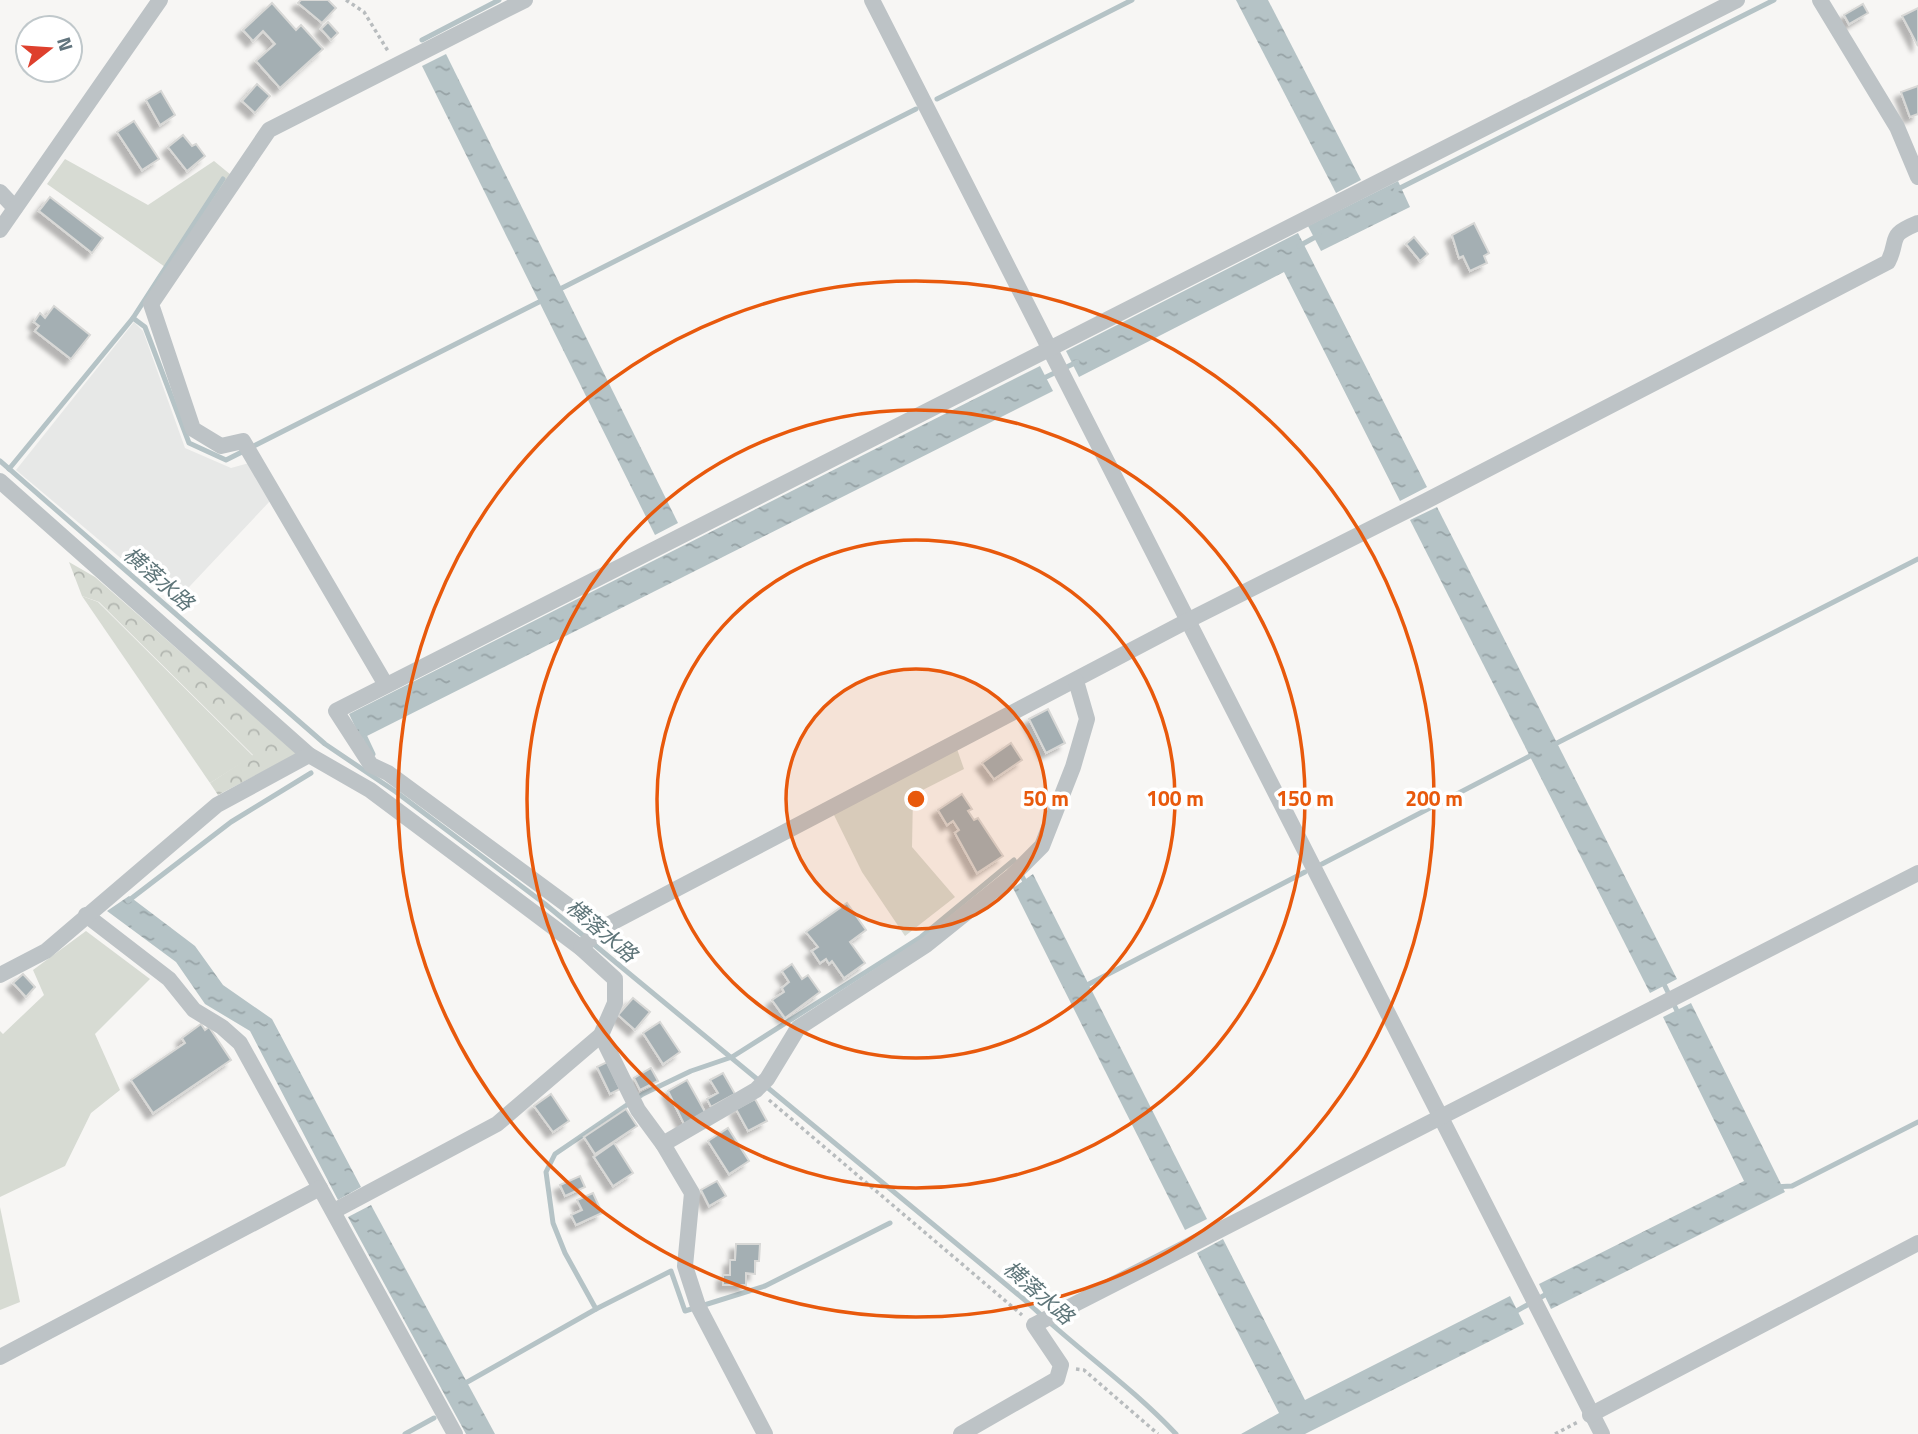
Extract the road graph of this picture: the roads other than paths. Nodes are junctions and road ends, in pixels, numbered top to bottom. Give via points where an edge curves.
1 (160, 0) edge
2 (525, 0) edge
3 (872, 0) edge
4 (1737, 0) edge
5 (1820, 0) edge
6 (1918, 177) edge
7 (0, 192) edge
8 (15, 208) junction
9 (1918, 223) edge
10 (0, 230) edge
11 (1049, 348) junction
12 (0, 481) edge
13 (1187, 621) junction
14 (1076, 681) junction
15 (386, 685) junction
16 (309, 755) junction
17 (388, 773) junction
18 (370, 790) junction
19 (1918, 873) edge
20 (86, 915) junction
21 (600, 929) junction
22 (581, 948) junction
23 (0, 975) edge
24 (601, 1035) junction
25 (1438, 1116) junction
26 (663, 1144) junction
27 (320, 1188) junction
28 (348, 1204) junction
29 (1918, 1243) edge
30 (0, 1357) edge
31 (1590, 1415) junction
32 (455, 1434) edge
33 (765, 1434) edge
34 (961, 1434) edge
35 (1602, 1434) edge

1 - 8 street
2 - 15 street via 269,130 151,304 193,429 221,446 248,448
3 - 11 street
4 - 11 street
5 - 6 street via 1897,127
7 - 8 street
8 - 10 street
9 - 13 street via 1902,229 1892,240 1888,262
11 - 13 street
11 - 15 street
12 - 16 street
13 - 14 street
13 - 25 street
14 - 21 street
14 - 26 street via 1087,719 1042,846 926,945 798,1028 762,1084
15 - 17 street via 336,711 371,765
16 - 18 street
16 - 20 street via 217,805
17 - 18 street
17 - 21 street
18 - 22 street
19 - 25 street
20 - 23 street via 46,951
20 - 27 street via 169,979 194,1010 240,1043
21 - 22 street
22 - 24 street via 615,979 615,1003
24 - 26 street via 638,1110
24 - 28 street via 497,1124
25 - 31 street
25 - 34 street via 1034,1325 1061,1365 1057,1379
26 - 33 street via 692,1193 685,1266 698,1306
27 - 28 street
27 - 30 street
28 - 32 street
29 - 31 street
31 - 35 street

